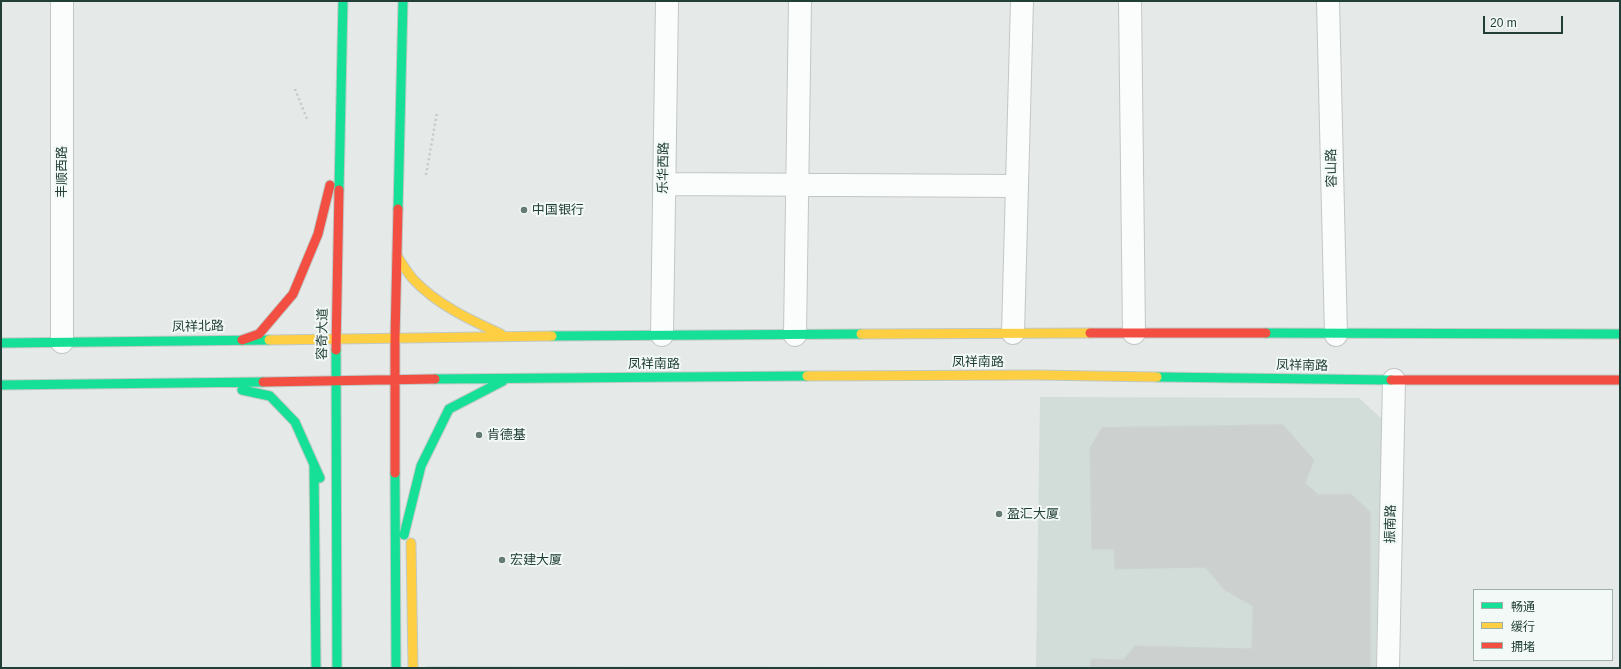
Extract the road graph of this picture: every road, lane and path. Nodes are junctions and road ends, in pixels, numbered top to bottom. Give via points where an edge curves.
1 (62, 1) edge
2 (343, 1) edge
3 (403, 1) edge
4 (667, 1) edge
5 (800, 1) edge
6 (1022, 1) edge
7 (1130, 1) edge
8 (1328, 1) edge
9 (295, 89) dead end
10 (437, 113) dead end
11 (306, 119) dead end
12 (340, 143) junction
13 (426, 175) dead end
14 (664, 184) junction
15 (797, 185) junction
16 (1017, 186) junction
17 (397, 256) junction
18 (1013, 333) junction
19 (1134, 333) junction
20 (1336, 334) junction
21 (1620, 334) edge
22 (662, 335) junction
23 (795, 335) junction
24 (507, 337) junction
25 (395, 338) junction
26 (336, 339) junction
27 (242, 340) junction
28 (62, 342) junction
29 (1, 343) edge
30 (507, 379) junction
31 (1394, 380) junction
32 (1620, 380) edge
33 (396, 381) junction
34 (336, 382) junction
35 (208, 383) junction
36 (1, 385) edge
37 (314, 465) junction
38 (410, 511) junction
39 (336, 515) junction
40 (396, 569) junction
41 (316, 668) edge
42 (337, 668) edge
43 (396, 668) edge
44 (413, 668) edge
45 (1388, 668) edge

1 - 28 street, 丰顺西路
2 - 12 street, 容奇大道
3 - 17 street
4 - 14 street, 乐华西路
5 - 15 street
6 - 16 street
7 - 19 street
8 - 20 street, 容山路
9 - 11 path
10 - 13 path
12 - 26 street, 容奇大道
12 - 27 street via 318,234 293,294 259,334
14 - 15 street
14 - 22 street, 乐华西路
15 - 16 street
15 - 23 street
16 - 18 street
17 - 24 street via 412,278 442,303 473,322
17 - 25 street
18 - 19 street
18 - 23 street
19 - 20 street
20 - 21 street
22 - 23 street
22 - 24 street
24 - 25 street
25 - 26 street, 凤祥北路
25 - 33 street
26 - 27 street, 凤祥北路
26 - 34 street, 容奇大道
27 - 28 street, 凤祥北路
28 - 29 street, 凤祥北路
30 - 31 street, 凤祥南路 via 1037,375
30 - 33 street, 凤祥南路
30 - 38 street via 449,409 421,466
31 - 32 street, 凤祥南路
31 - 45 street, 振南路
33 - 34 street, 凤祥南路
33 - 40 street
34 - 35 street
34 - 39 street, 容奇大道
35 - 36 street
35 - 37 street via 270,396 295,422
37 - 39 street
37 - 41 street
38 - 40 street
38 - 44 street
39 - 42 street, 容奇大道
40 - 43 street

